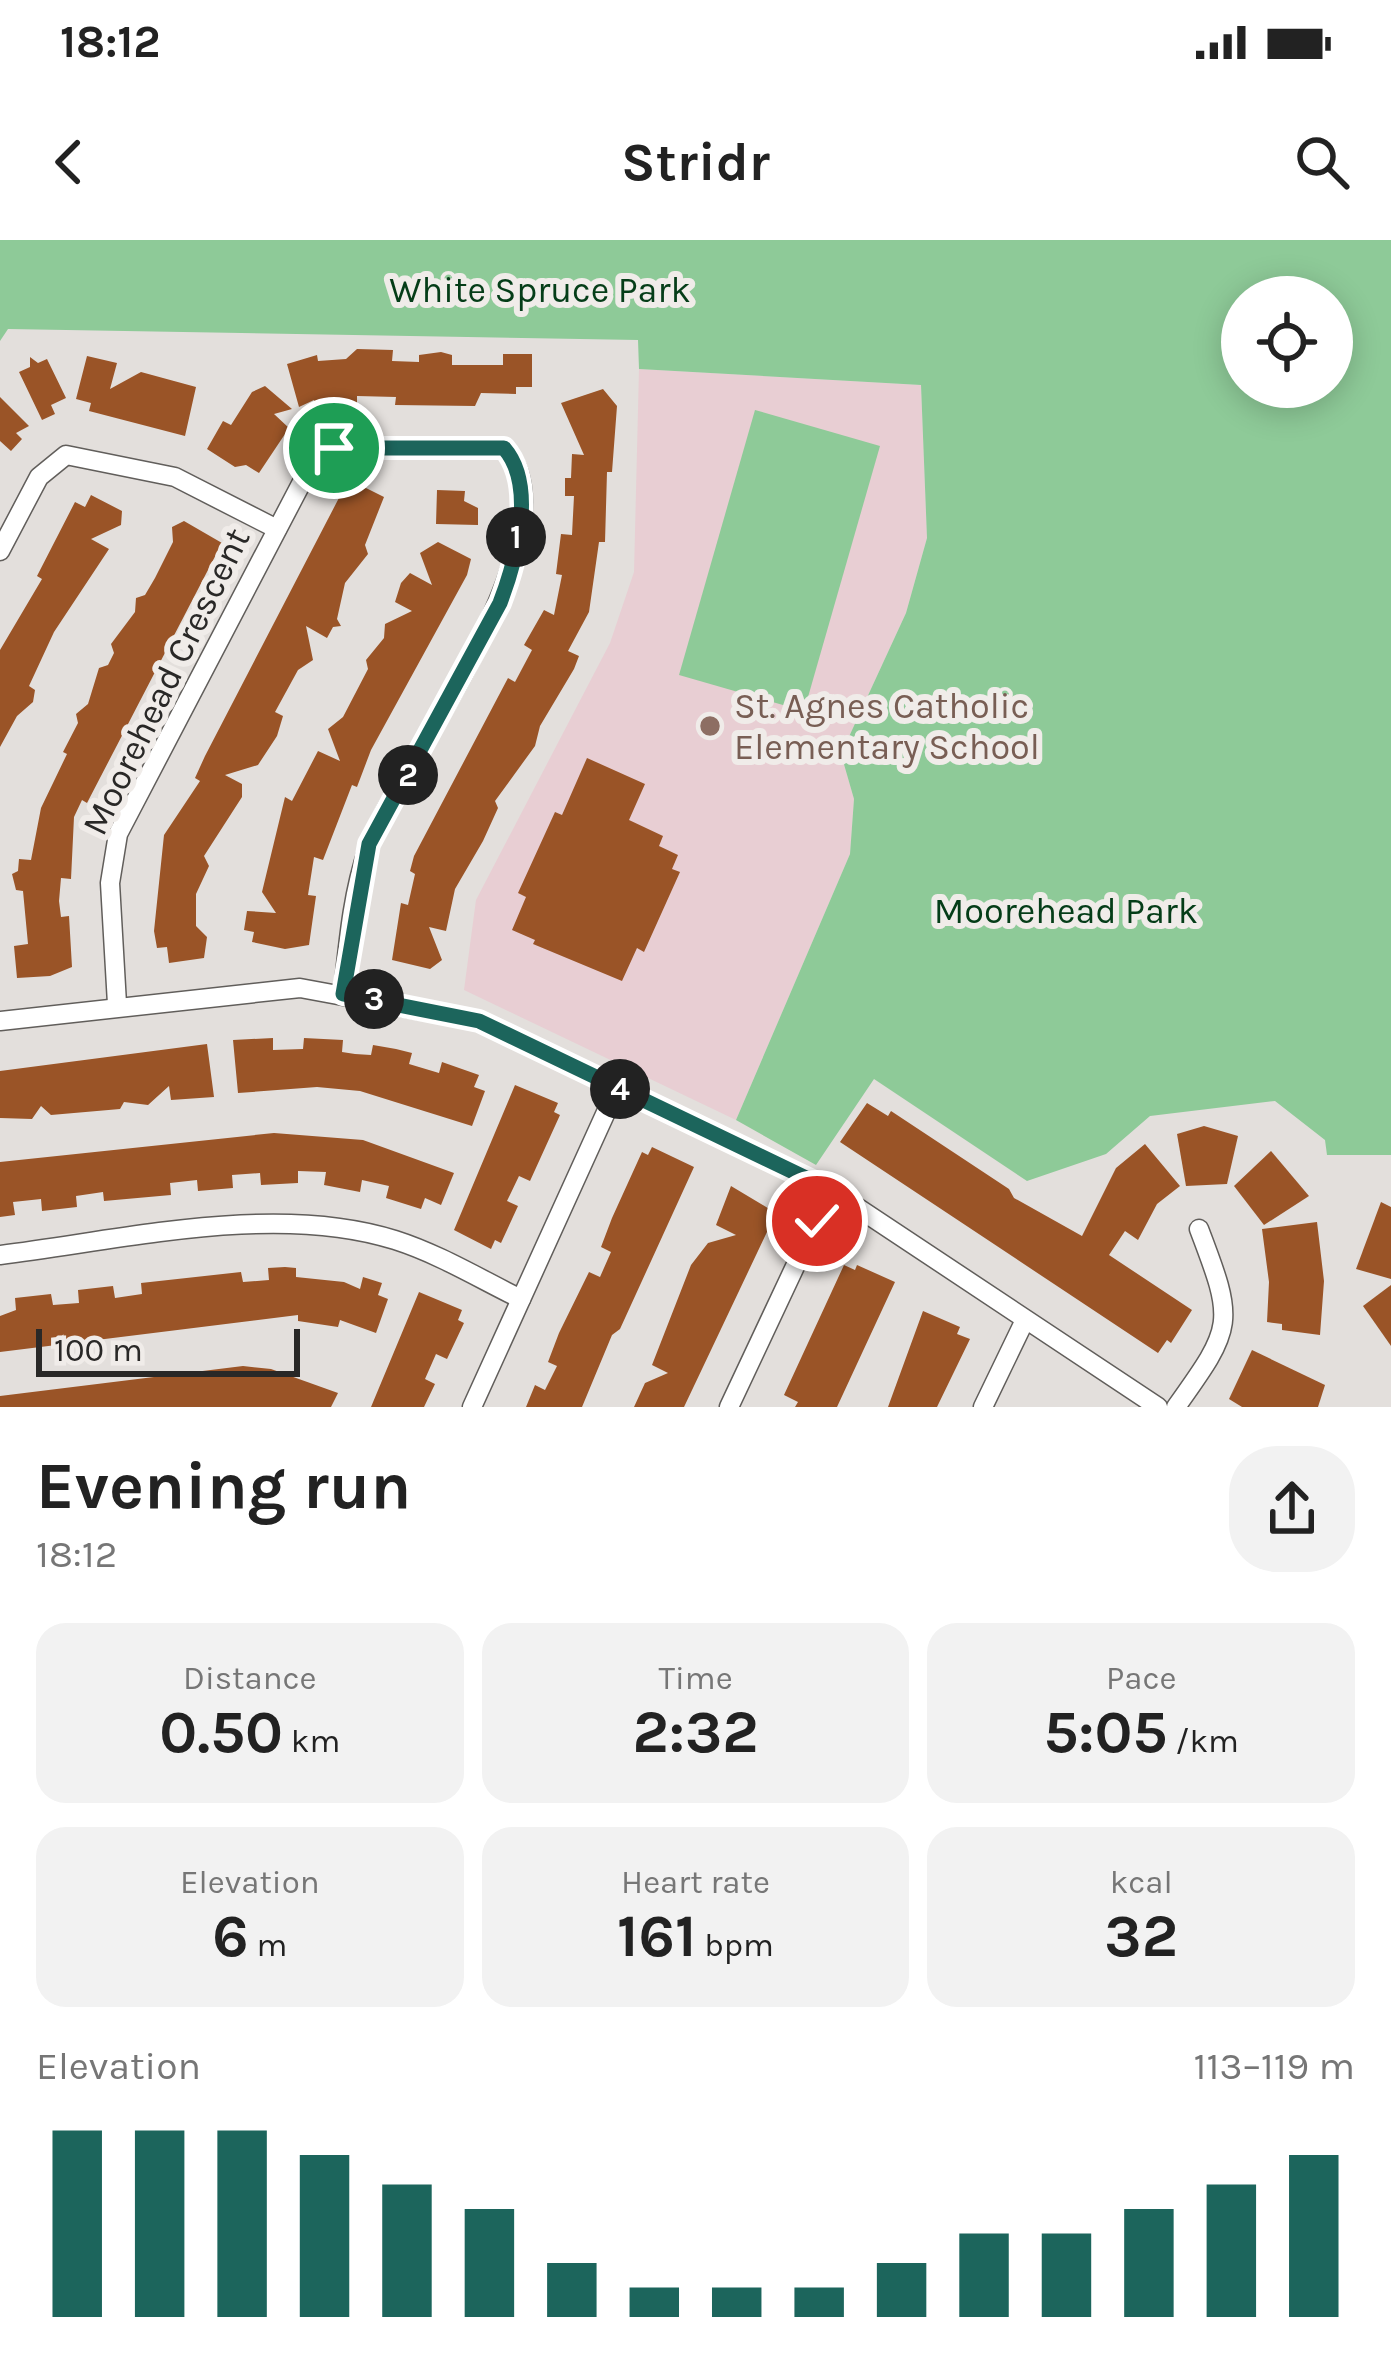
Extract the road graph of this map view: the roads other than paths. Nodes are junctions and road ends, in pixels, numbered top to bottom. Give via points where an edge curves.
1 (277, 529) junction
2 (0, 551) edge
3 (343, 994) junction
4 (117, 1004) junction
5 (0, 1021) edge
6 (617, 1088) junction
7 (831, 1190) junction
8 (1199, 1229) dead end
9 (0, 1255) edge
10 (521, 1299) junction
11 (1024, 1322) junction
12 (472, 1407) edge
13 (729, 1407) edge
14 (983, 1407) edge
15 (1158, 1407) edge
16 (1176, 1407) edge

1 - 2 street via 175,477 66,455 39,477
1 - 3 street, Moorehead Crescent via 314,461 334,448 504,448 522,482 500,603 369,844
1 - 4 street, Moorehead Crescent via 118,835 110,883
3 - 4 street via 282,989
3 - 6 street via 479,1021
4 - 5 street
6 - 7 street
6 - 10 street
7 - 11 street
7 - 13 street
8 - 16 street via 1226,1298 1226,1321 1216,1352
9 - 10 street via 312,1223 393,1240
10 - 12 street
11 - 14 street
11 - 15 street

